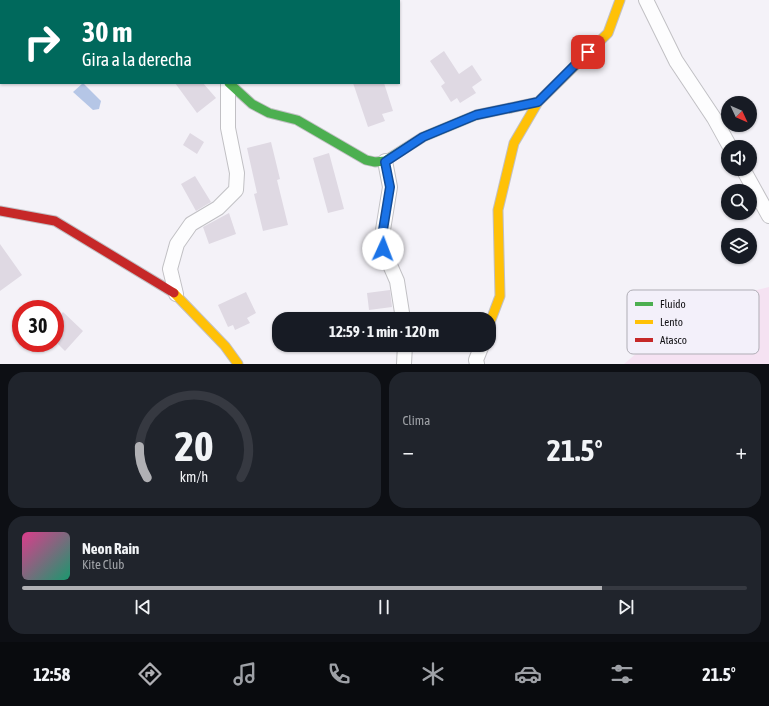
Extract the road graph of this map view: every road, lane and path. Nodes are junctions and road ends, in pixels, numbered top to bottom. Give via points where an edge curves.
1 (620, 0) edge
2 (646, 0) edge
3 (228, 84) edge
4 (229, 84) edge
5 (538, 102) junction
6 (726, 140) edge
7 (385, 162) junction
8 (746, 176) edge
9 (0, 211) edge
10 (769, 216) edge
11 (176, 294) junction
12 (402, 312) edge
13 (494, 312) edge
14 (405, 352) edge
15 (479, 352) edge
16 (238, 364) edge
17 (404, 364) edge
18 (477, 364) edge

1 - 5 street via 608,32
2 - 6 street via 676,61
3 - 11 street via 228,128 237,173 236,190 218,208 191,224 177,244 170,269
4 - 7 street via 252,104 269,113 296,120 366,160
5 - 7 street via 476,115 423,137
5 - 13 street via 514,143 498,210 500,296
7 - 12 street via 390,187 382,236 383,249 397,281
8 - 10 street
9 - 11 street via 55,221
11 - 16 street via 225,346
14 - 17 street
15 - 18 street

